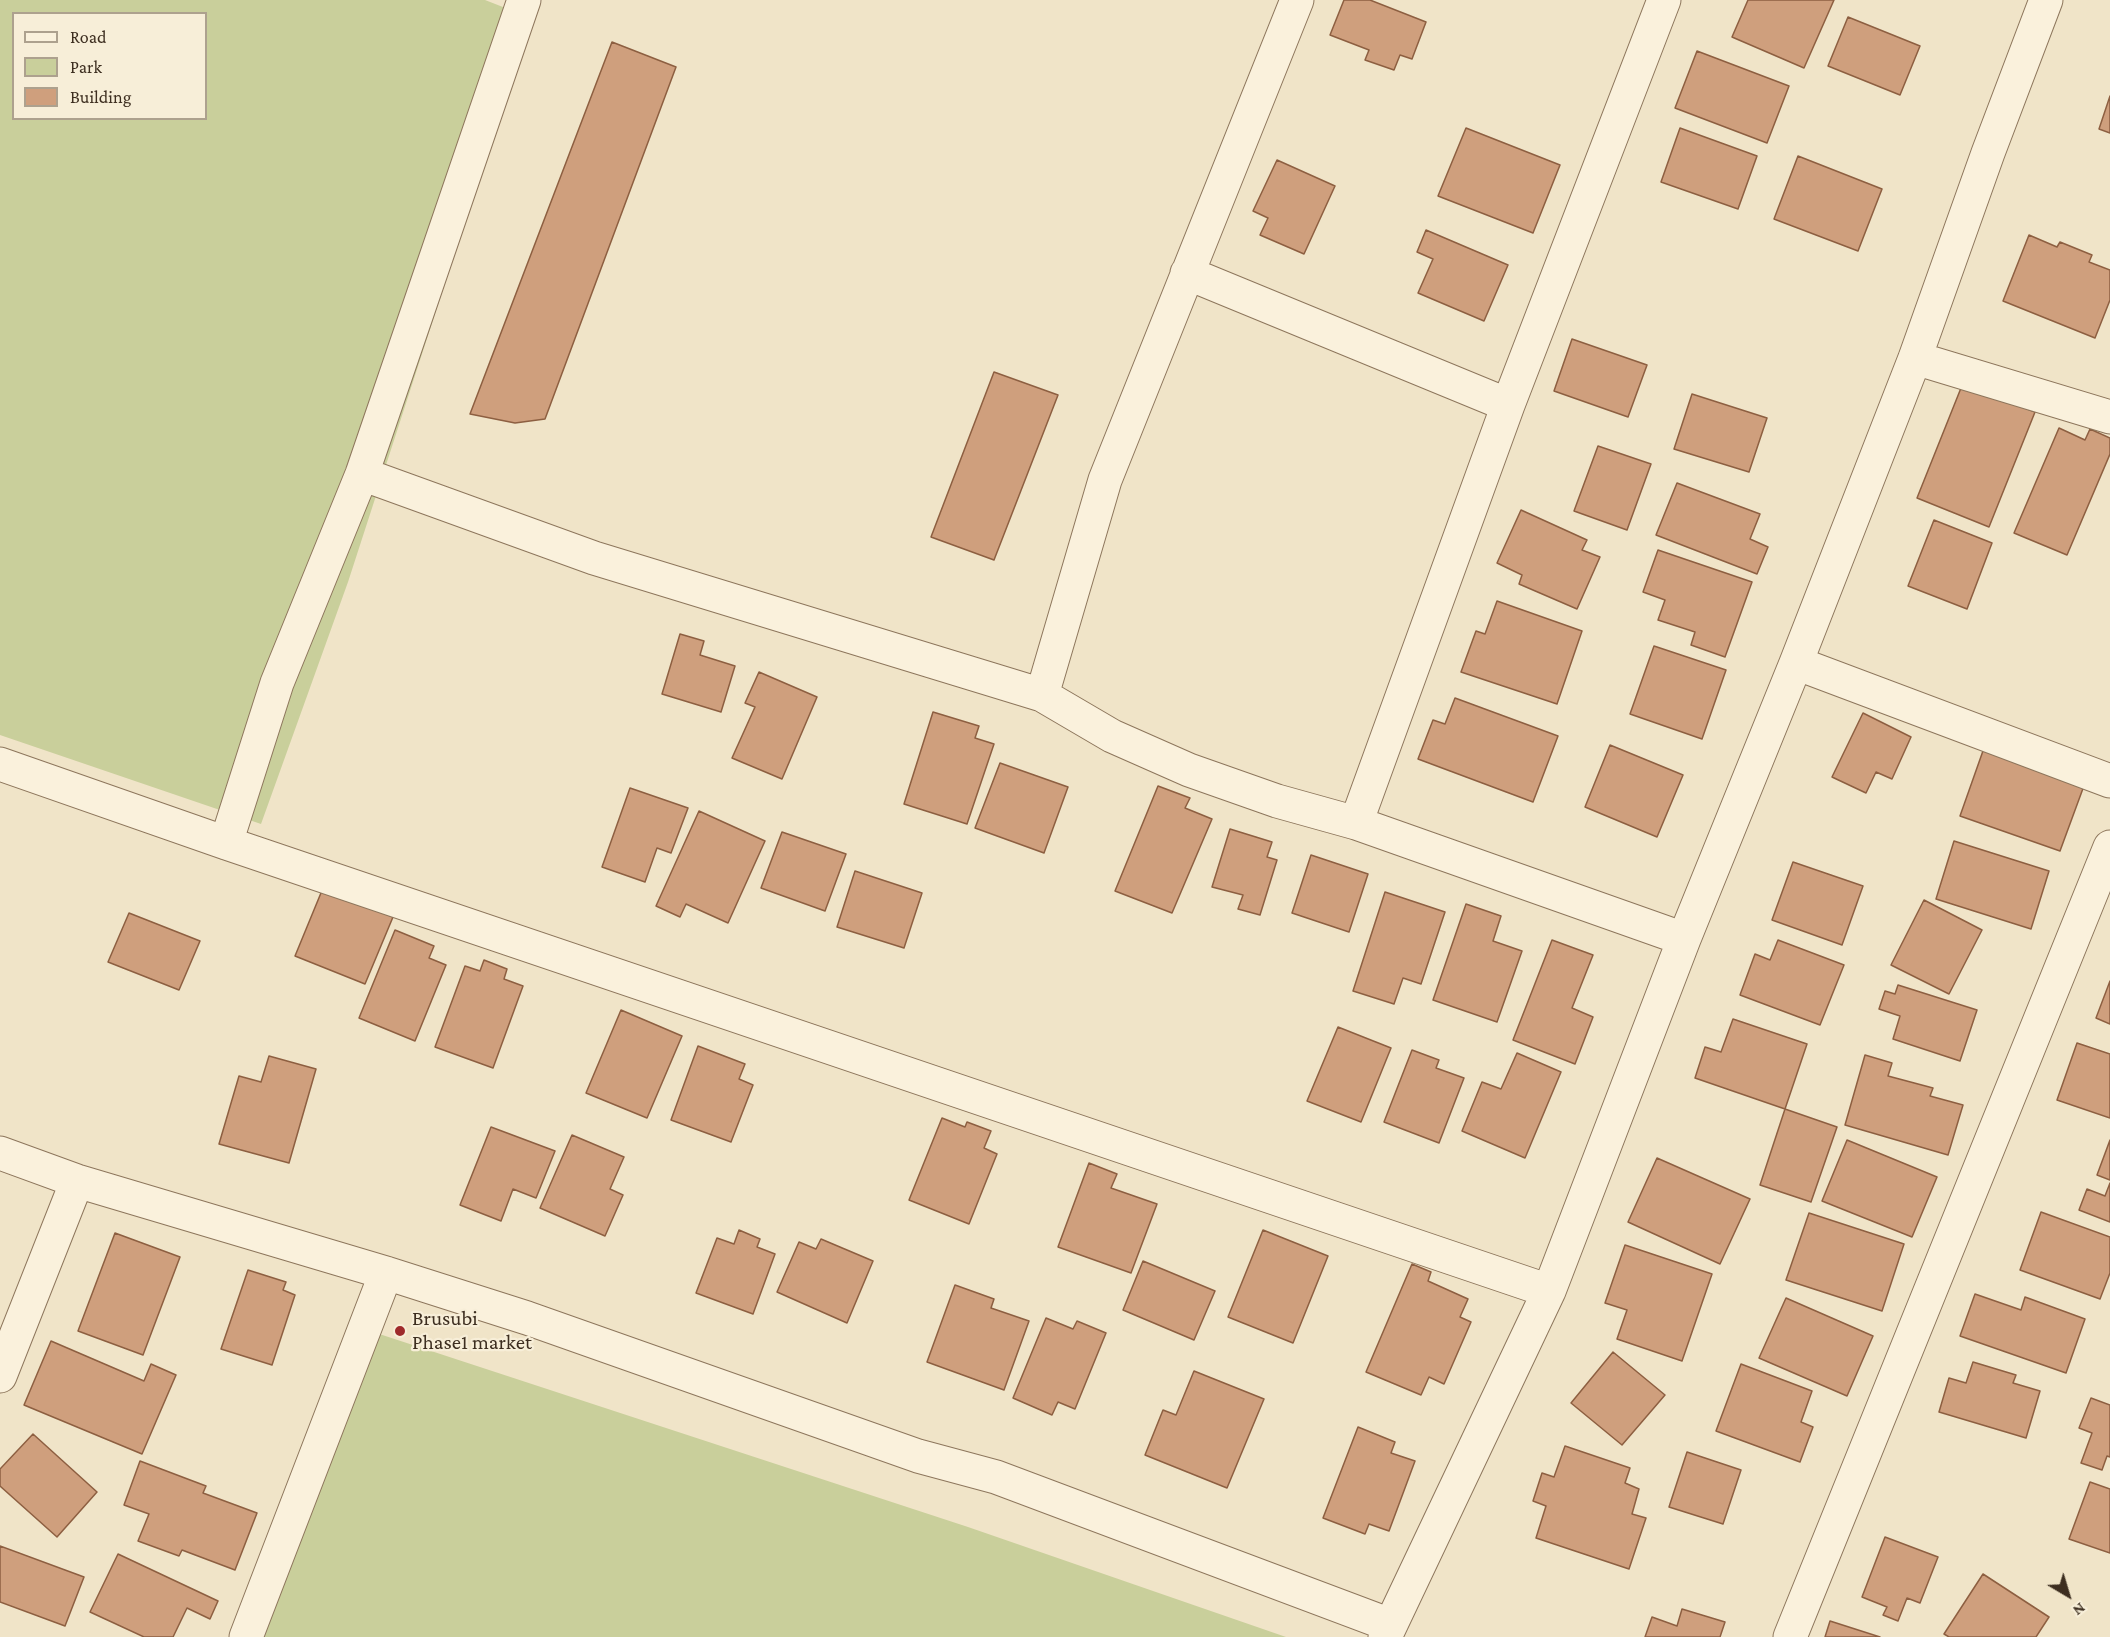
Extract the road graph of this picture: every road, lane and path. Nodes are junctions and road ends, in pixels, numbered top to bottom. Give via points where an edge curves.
1 (524, 0) edge
2 (1297, 0) edge
3 (1664, 0) edge
4 (2046, 0) edge
5 (1186, 273) junction
6 (1916, 358) junction
7 (1508, 405) junction
8 (2110, 417) edge
9 (362, 474) junction
10 (1797, 663) junction
11 (1042, 695) junction
12 (0, 764) edge
13 (2110, 781) edge
14 (1356, 823) junction
15 (226, 843) junction
16 (2110, 848) edge
17 (1684, 939) junction
18 (0, 1153) edge
19 (77, 1181) junction
20 (386, 1273) junction
21 (1549, 1291) junction
22 (0, 1376) edge
23 (1388, 1631) edge
24 (246, 1637) edge
25 (1790, 1637) edge

1 - 9 street
2 - 5 street
3 - 7 street
4 - 6 street
5 - 7 street
5 - 11 street via 1105,480
6 - 8 street
6 - 10 street
7 - 14 street
9 - 11 street via 594,558
9 - 15 street via 278,683
10 - 13 street
10 - 17 street
11 - 14 street via 1112,736 1189,770
12 - 15 street
14 - 17 street
15 - 21 street
16 - 25 street
17 - 21 street
18 - 19 street
19 - 20 street
19 - 22 street
20 - 23 street via 527,1318 918,1456 996,1477
20 - 24 street
21 - 23 street

